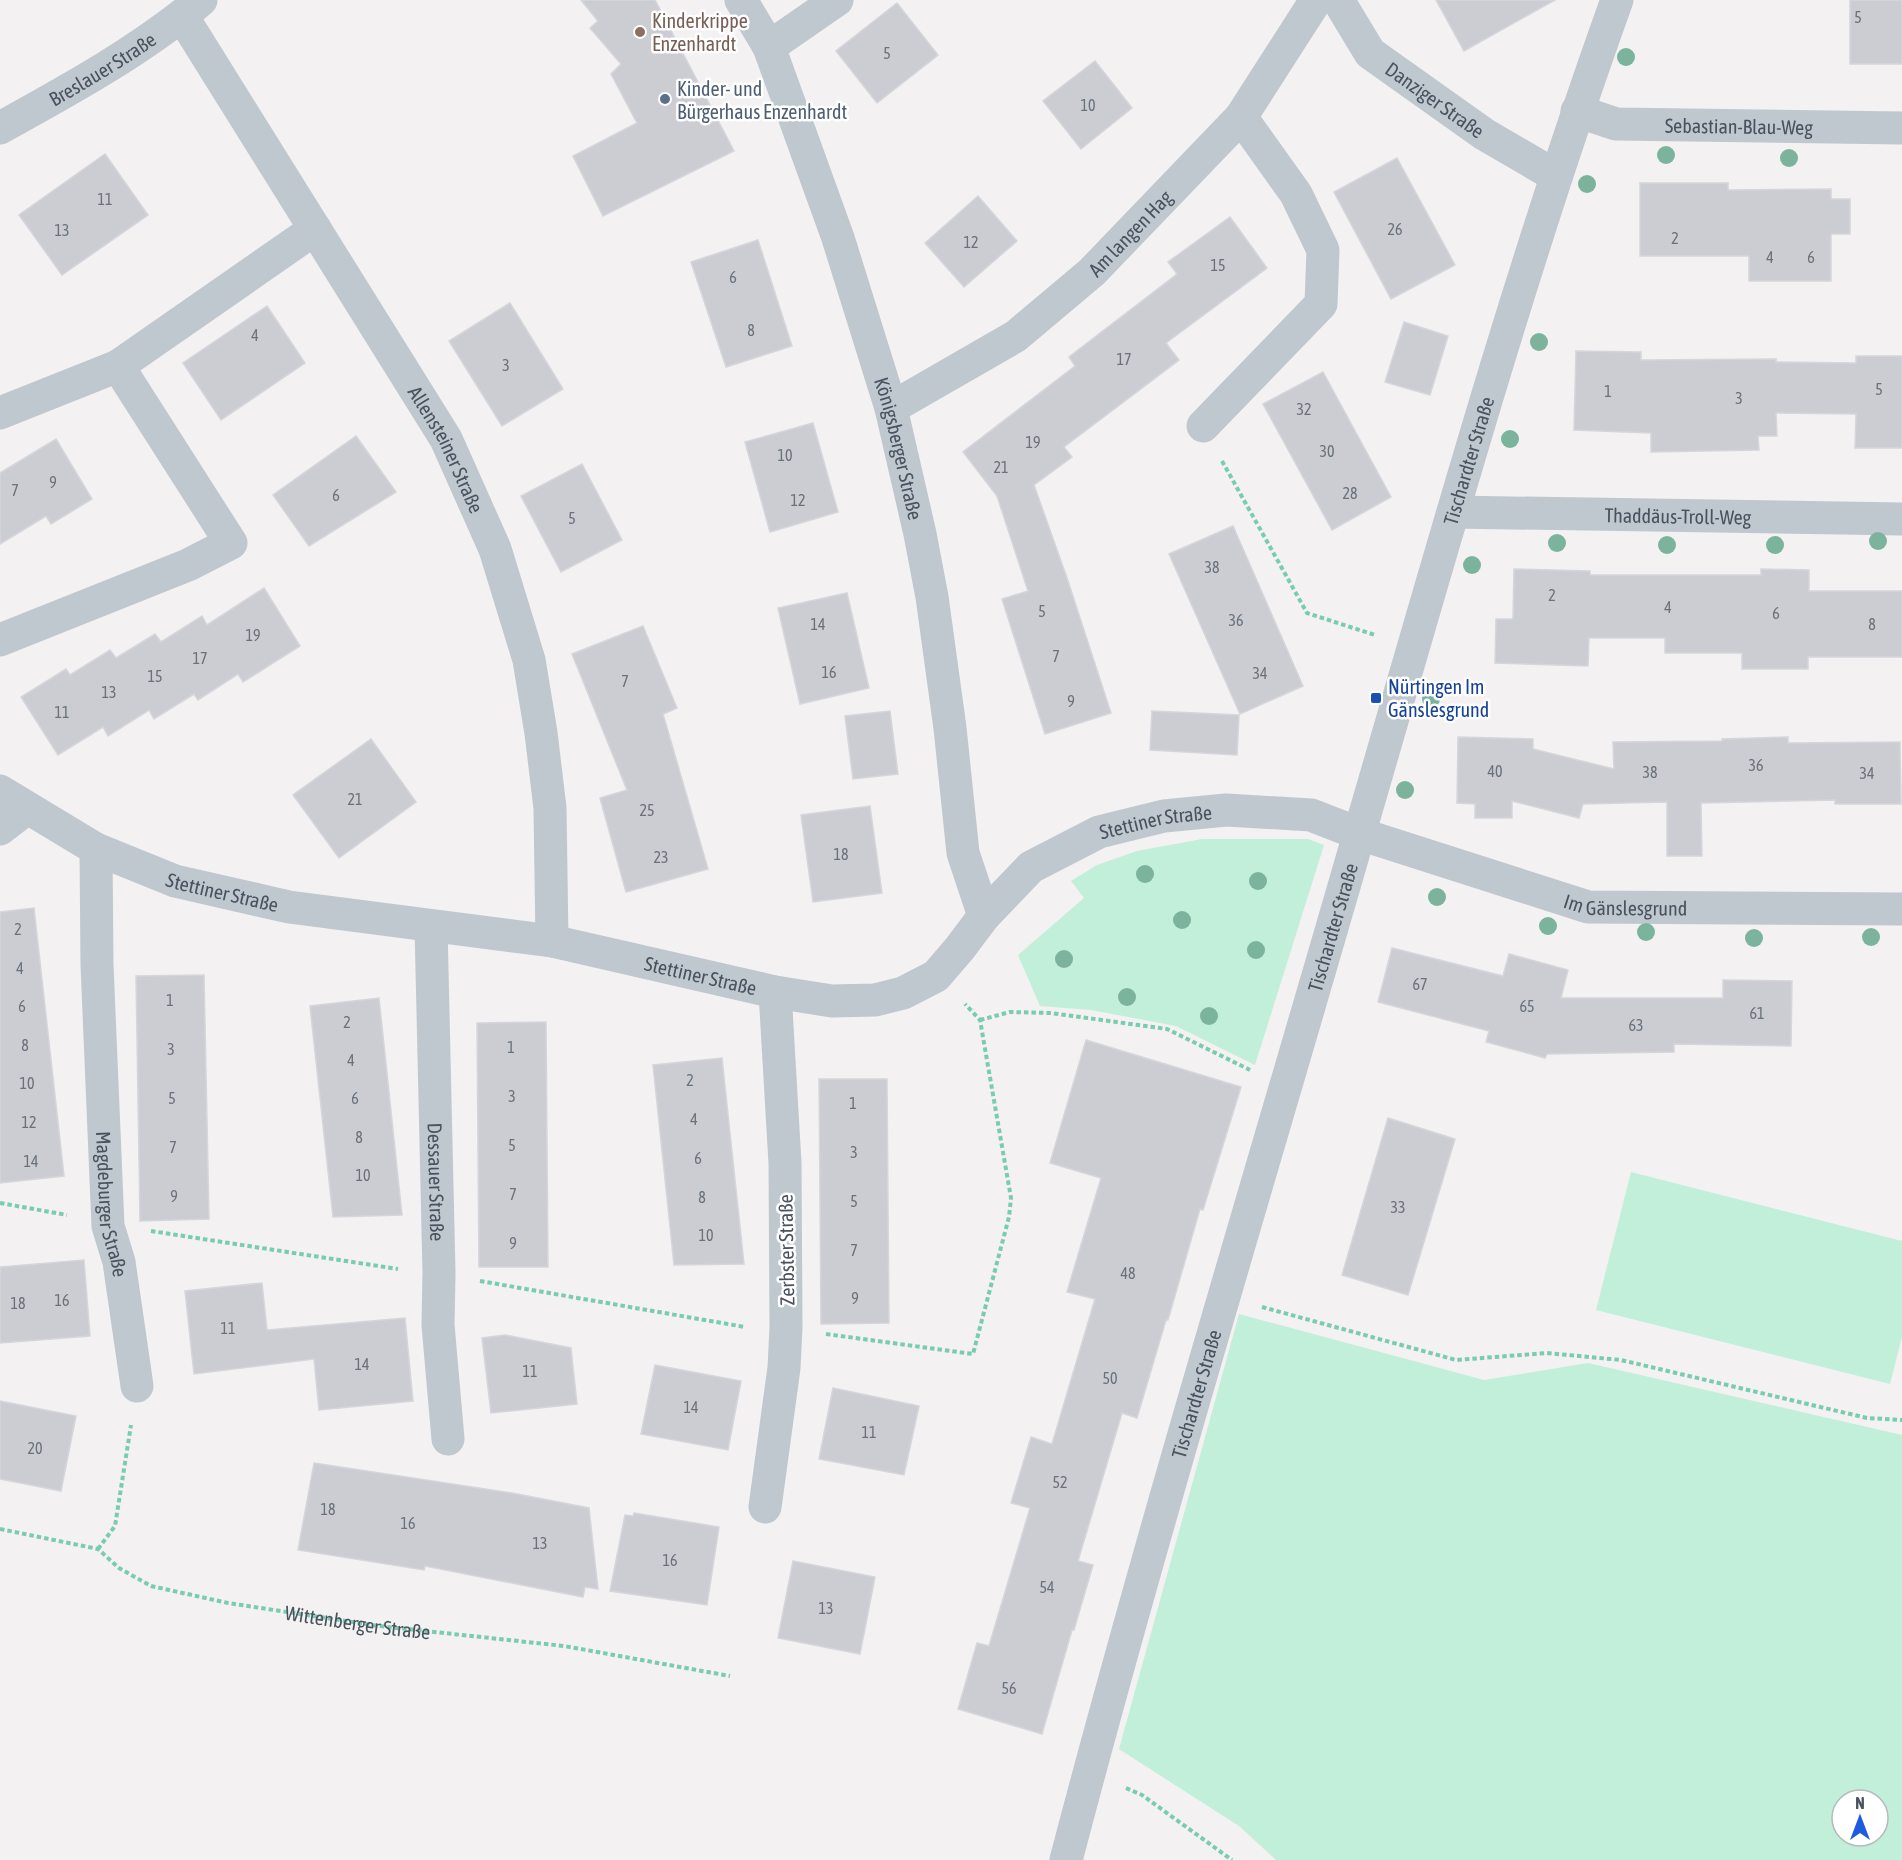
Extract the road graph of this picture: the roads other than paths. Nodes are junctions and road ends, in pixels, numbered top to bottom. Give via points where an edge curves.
1 (741, 0) edge
2 (837, 0) edge
3 (1316, 0) edge
4 (1338, 0) edge
5 (1617, 0) edge
6 (191, 8) edge
7 (769, 47) junction
8 (1577, 111) junction
9 (1241, 117) junction
10 (0, 128) edge
11 (1902, 128) edge
12 (1556, 176) junction
13 (315, 229) junction
14 (118, 366) junction
15 (891, 408) junction
16 (0, 413) edge
17 (1203, 426) road end
18 (1453, 512) junction
19 (1902, 519) edge
20 (0, 640) edge
21 (13, 800) edge
22 (0, 829) edge
23 (1360, 834) junction
24 (96, 849) junction
25 (1902, 909) edge
26 (984, 916) junction
27 (431, 926) junction
28 (552, 941) junction
29 (775, 992) junction
30 (137, 1386) road end
31 (448, 1439) dead end
32 (765, 1507) dead end
33 (1066, 1860) edge

1 - 7 street, Königsberger Straße
2 - 7 street
3 - 9 street, Am langen Hag
4 - 12 street, Danziger Straße via 1370,53 1484,134
5 - 8 street, Tischardter Straße
6 - 10 street, Breslauer Straße via 77,86
6 - 13 street, Allensteiner Straße
7 - 15 street, Königsberger Straße via 838,238
8 - 11 street, Sebastian-Blau-Weg via 1616,124
8 - 12 street, Tischardter Straße
9 - 15 street, Am langen Hag via 1092,272 1016,336
9 - 17 street via 1296,194 1323,250 1321,304
12 - 18 street, Tischardter Straße
13 - 14 street
13 - 28 street, Allensteiner Straße via 446,439 495,549 529,660 541,733 550,808
14 - 16 street
14 - 20 street via 231,543 188,566
15 - 26 street, Königsberger Straße via 932,597 963,853
18 - 19 street, Thaddäus-Troll-Weg
18 - 23 street, Tischardter Straße
21 - 22 street
21 - 24 street, Stettiner Straße
23 - 25 street, Im Gänslesgrund via 1588,907
23 - 26 street, Stettiner Straße via 1311,815 1226,810 1164,816 1099,832 1031,867
23 - 33 street, Tischardter Straße via 1224,1296
24 - 27 street, Stettiner Straße via 175,881 289,907
24 - 30 street, Magdeburger Straße via 108,1226 118,1262
26 - 29 street, Stettiner Straße via 936,976 903,993 875,1000 832,1002
27 - 28 street, Stettiner Straße
27 - 31 street, Dessauer Straße via 438,1325
28 - 29 street, Stettiner Straße
29 - 32 street, Zerbster Straße via 785,1162 786,1327

